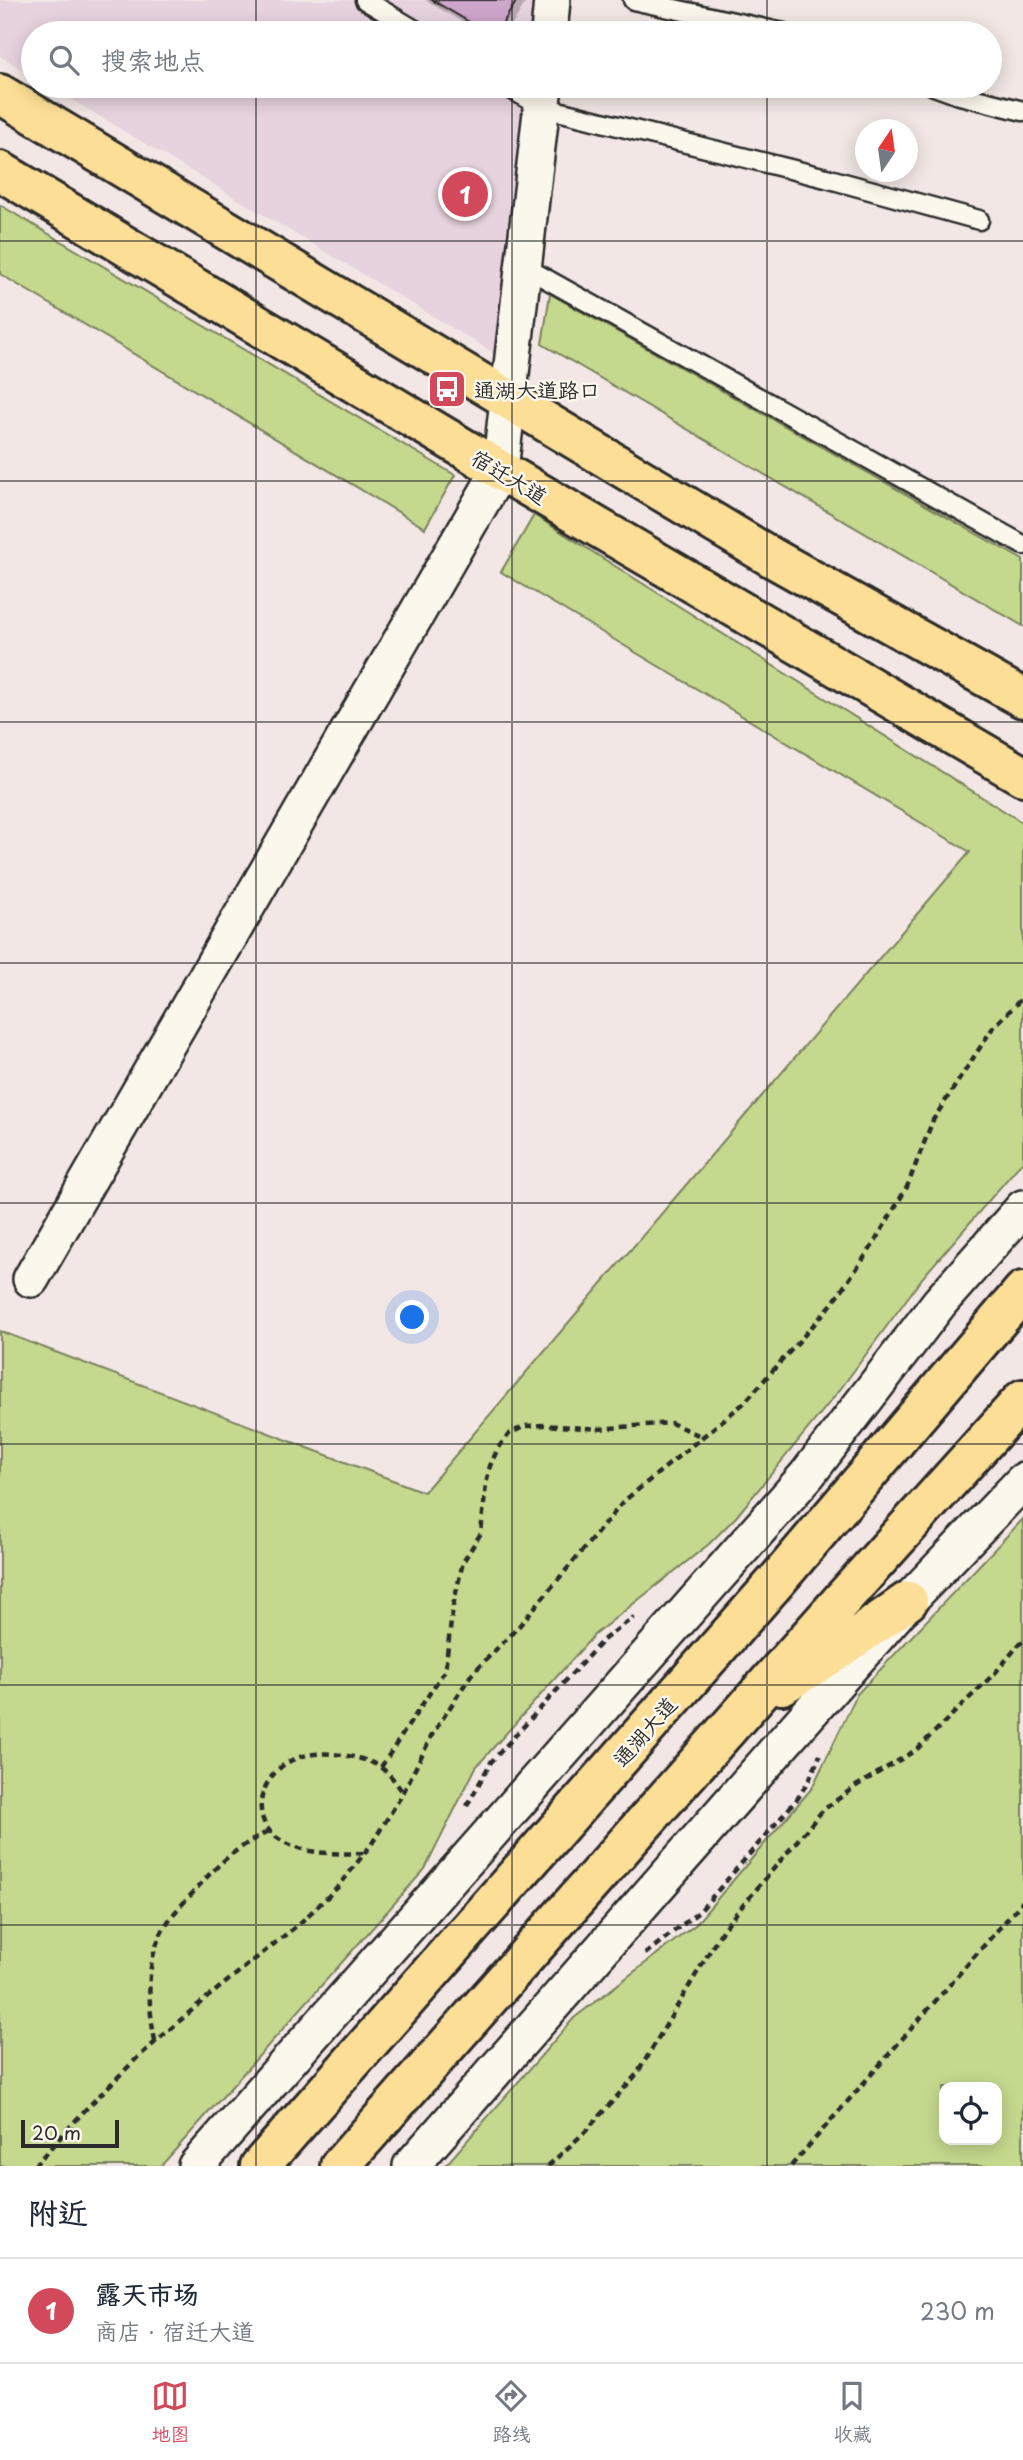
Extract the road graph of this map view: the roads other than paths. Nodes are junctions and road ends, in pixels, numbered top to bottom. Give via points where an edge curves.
1 (365, 0) edge
2 (552, 0) edge
3 (633, 0) edge
4 (400, 21) edge
5 (549, 21) edge
6 (729, 21) edge
7 (0, 94) edge
8 (543, 98) edge
9 (550, 98) edge
10 (972, 98) edge
11 (1023, 111) edge
12 (0, 170) edge
13 (979, 220) dead end
14 (523, 266) junction
15 (508, 400) junction
16 (500, 470) junction
17 (1023, 545) edge
18 (1023, 698) edge
19 (1023, 776) edge
20 (1023, 1208) edge
21 (1023, 1260) edge
22 (31, 1279) dead end
23 (1023, 1291) edge
24 (999, 1319) junction
25 (1023, 1399) edge
26 (1023, 1481) edge
27 (908, 1601) junction
28 (747, 1707) junction
29 (196, 2166) edge
30 (260, 2166) edge
31 (340, 2166) edge
32 (411, 2166) edge

1 - 4 lane
2 - 5 street
3 - 6 lane
7 - 15 main road
8 - 14 street
9 - 13 lane
10 - 11 lane
12 - 16 main road, 宿迁大道
14 - 15 street
14 - 17 lane
15 - 16 street
15 - 18 main road via 771,557
16 - 19 main road, 宿迁大道
16 - 22 street
20 - 29 street via 940,1301 807,1475
21 - 24 main road
23 - 24 main road, 通湖大道
24 - 30 main road, 通湖大道 via 780,1577
25 - 28 main road
26 - 27 street
27 - 28 main road
27 - 32 street
28 - 31 main road

